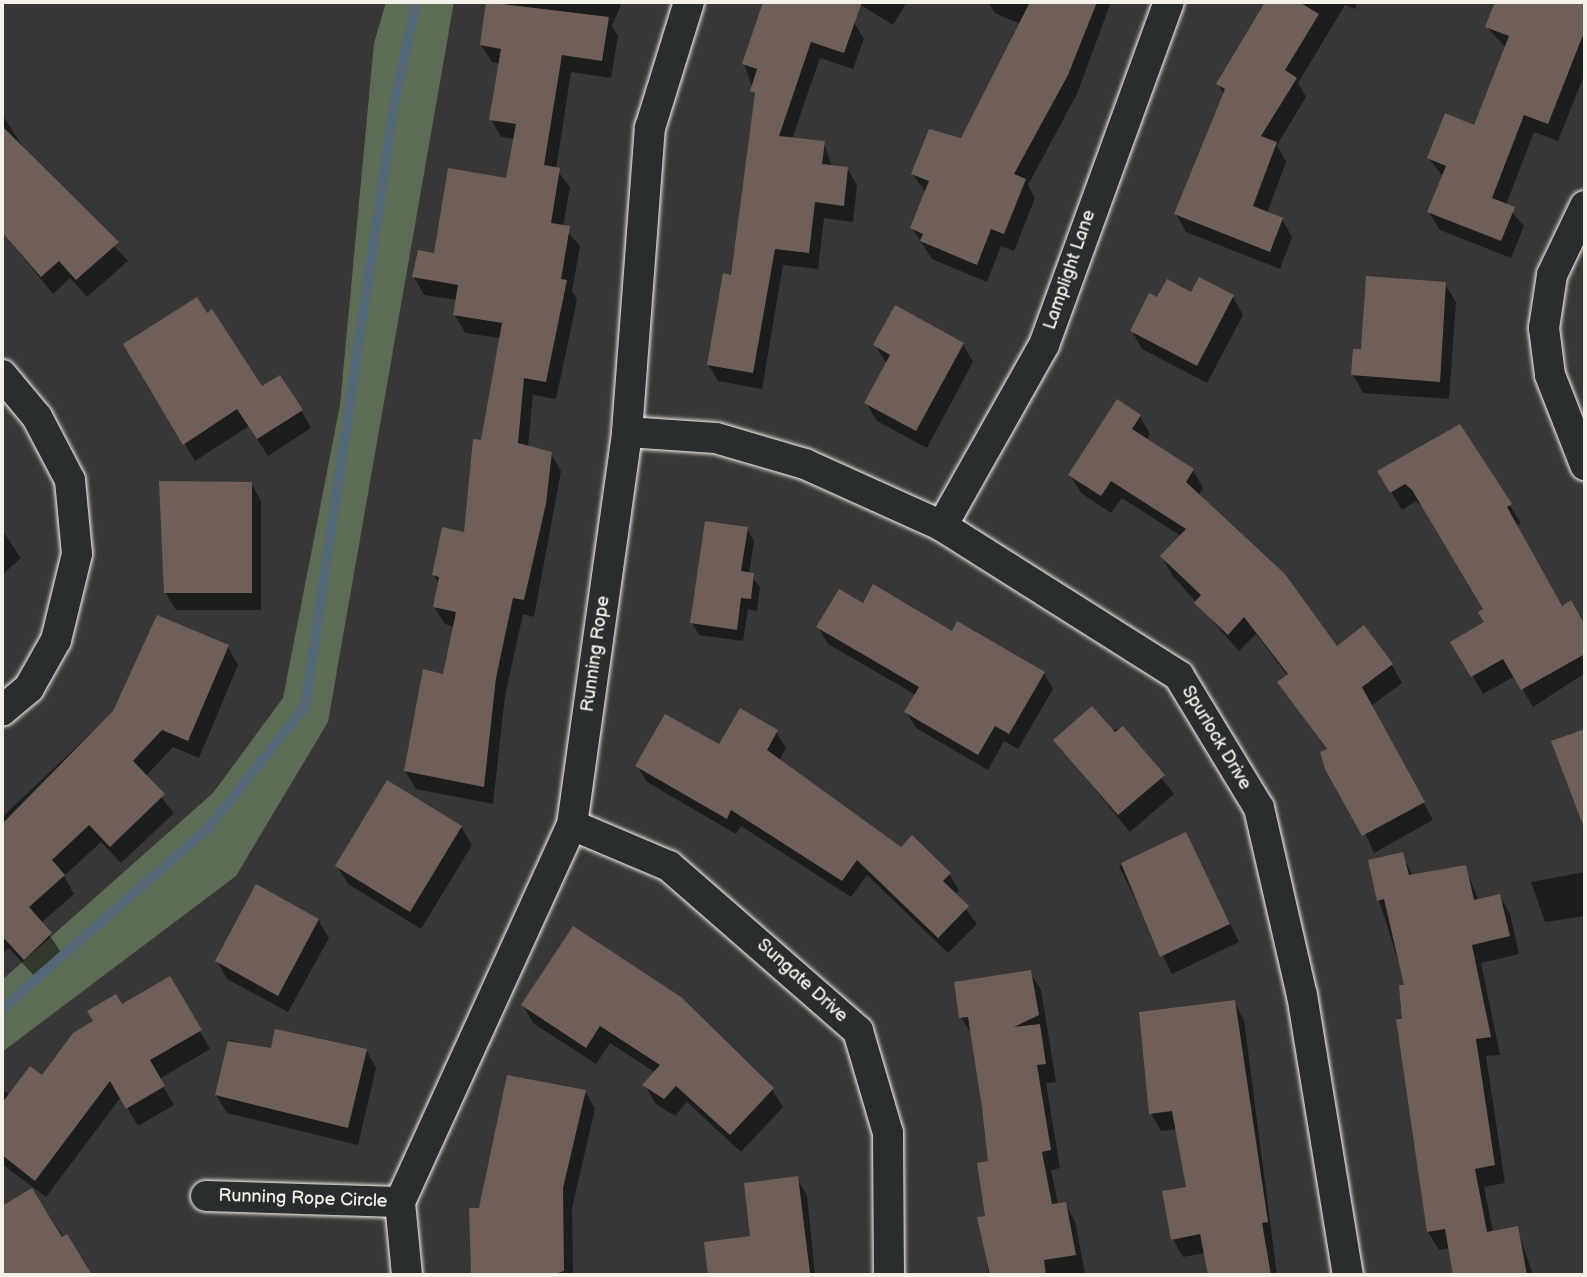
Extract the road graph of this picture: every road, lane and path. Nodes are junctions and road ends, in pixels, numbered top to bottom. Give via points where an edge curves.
1 (689, 2) edge
2 (1169, 2) edge
3 (1585, 206) edge
4 (2, 374) edge
5 (627, 432) junction
6 (1585, 465) edge
7 (942, 526) junction
8 (2, 711) edge
9 (572, 825) junction
10 (206, 1196) dead end
11 (400, 1202) junction
12 (407, 1275) edge
13 (889, 1275) edge
14 (1348, 1275) edge

1 - 5 street, Running Rope via 650,128
2 - 7 street, Lamplight Lane via 1044,345
3 - 6 street via 1552,275 1544,328 1550,375
4 - 8 street via 37,417 70,480 77,554 56,640 29,688
5 - 7 street, Spurlock Drive via 716,438 806,464
5 - 9 street, Running Rope
7 - 14 street, Spurlock Drive via 1179,676 1259,808 1301,995
9 - 11 street, Running Rope
9 - 13 street, Sungate Drive via 669,866 858,1031 888,1133
10 - 11 street, Running Rope Circle
11 - 12 street

